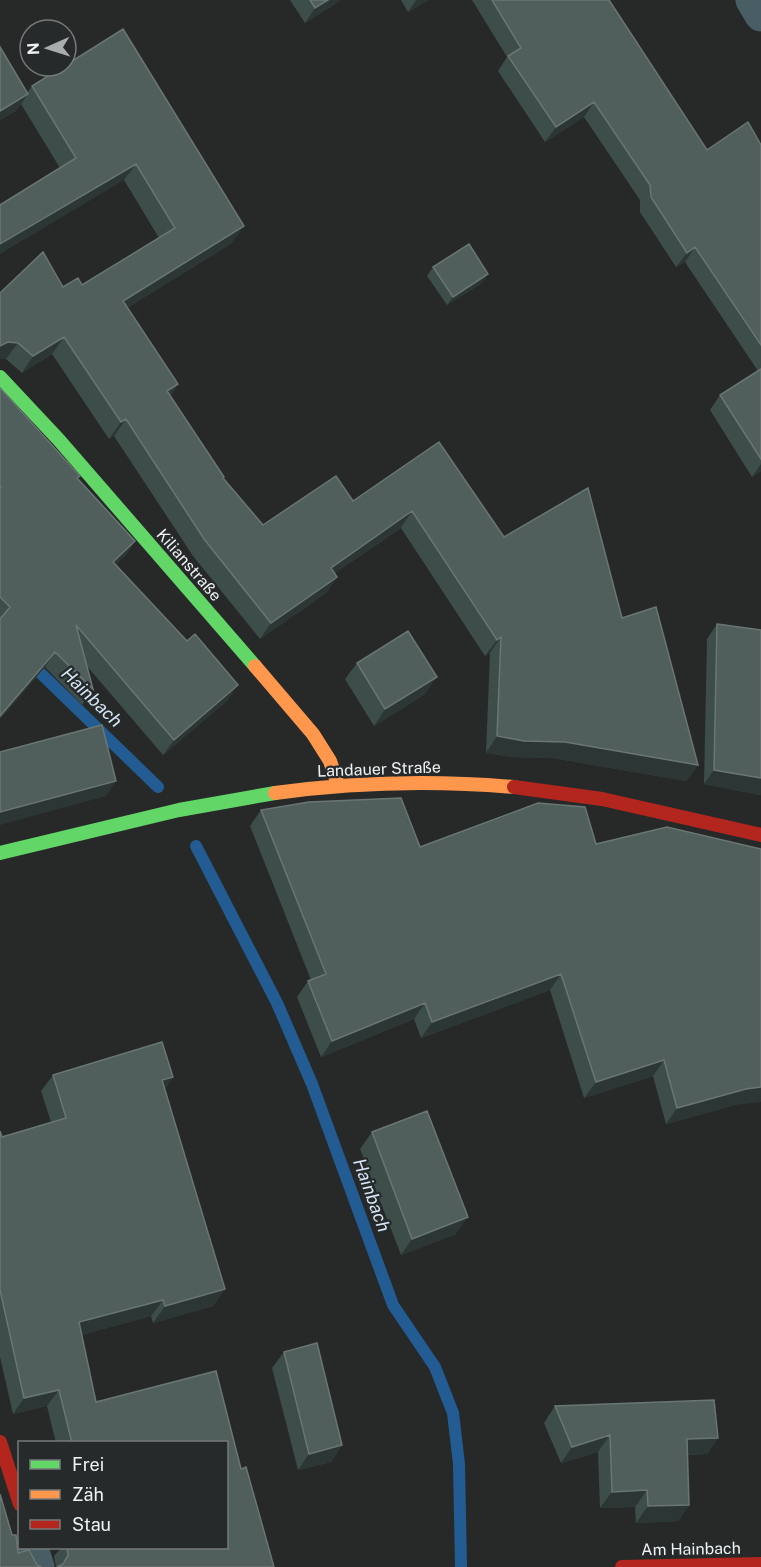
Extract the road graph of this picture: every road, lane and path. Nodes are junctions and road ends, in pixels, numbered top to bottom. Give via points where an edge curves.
1 (752, 0) edge
2 (761, 15) edge
3 (0, 377) edge
4 (338, 785) junction
5 (761, 835) edge
6 (0, 854) edge
7 (0, 1442) edge
8 (18, 1498) edge
9 (32, 1549) edge
10 (761, 1564) edge
11 (38, 1567) edge
12 (622, 1567) edge

1 - 2 street
3 - 4 main road, Kilianstraße via 313,734 330,761
4 - 5 main road, Landauer Straße via 482,784 578,795
4 - 6 main road, Landauer Straße via 288,790 149,816
7 - 8 main road
9 - 11 street
10 - 12 main road, Am Hainbach

